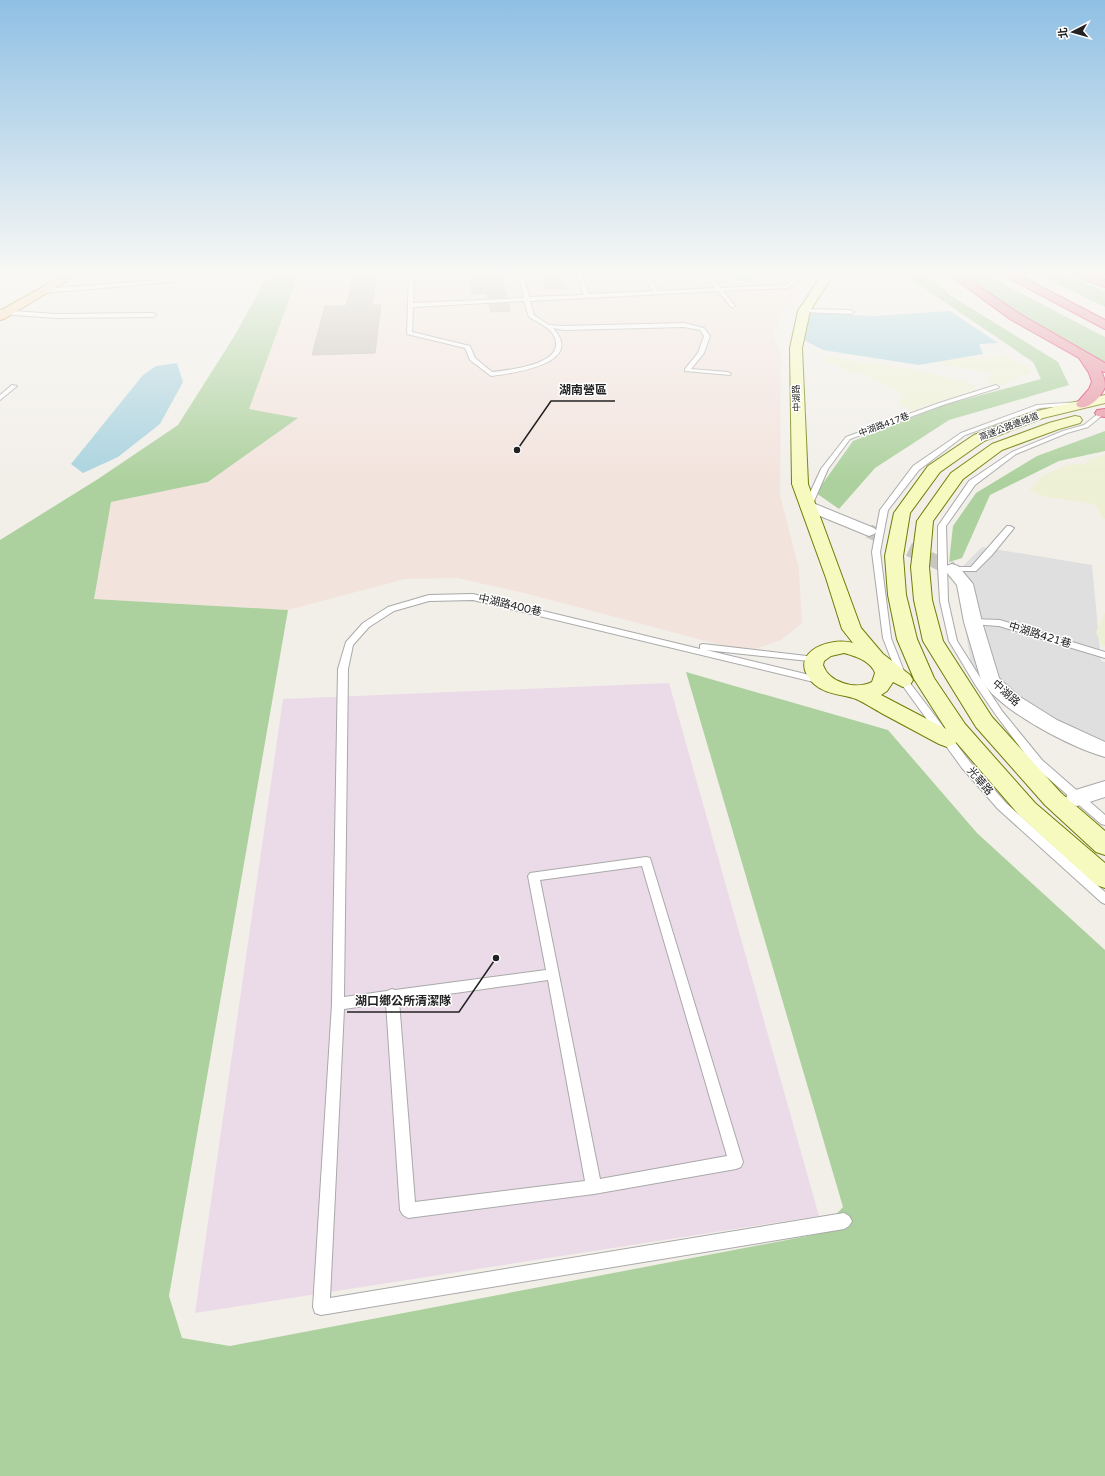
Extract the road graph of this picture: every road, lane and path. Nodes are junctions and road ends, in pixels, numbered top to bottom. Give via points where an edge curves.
1 (446, 342) edge
2 (558, 342) edge
3 (705, 342) edge
4 (797, 342) edge
5 (1058, 342) edge
6 (1081, 355) junction
7 (1105, 368) edge
8 (728, 374) dead end
9 (14, 386) dead end
10 (996, 387) dead end
11 (0, 398) edge
12 (1083, 404) junction
13 (1104, 410) edge
14 (808, 506) junction
15 (1010, 528) dead end
16 (869, 531) tunnel mouth
17 (952, 569) joint
18 (973, 622) junction
19 (852, 629) junction
20 (897, 638) junction
21 (943, 641) junction
22 (660, 642) junction
23 (1105, 655) edge
24 (819, 656) junction
25 (876, 659) junction
26 (903, 680) junction
27 (824, 682) junction
28 (859, 692) junction
29 (947, 739) junction
30 (1105, 750) edge
31 (1105, 789) edge
32 (1077, 798) junction
33 (1105, 821) edge
34 (1105, 845) edge
35 (1105, 878) edge
36 (1105, 899) edge
37 (553, 974) junction
38 (392, 995) junction
39 (338, 1004) junction
40 (594, 1187) junction
41 (844, 1221) dead end

1 - 2 lane via 468,347 472,360 491,374 524,370 550,359 558,348
3 - 8 lane via 701,353 687,370
4 - 14 street, 中湖路 via 800,484
5 - 6 highway
6 - 7 highway
6 - 12 highway via 1099,376 1100,384 1097,392
9 - 11 lane
10 - 14 lane, 中湖路417巷 via 848,438 825,469
12 - 13 street, 高速公路連絡道
12 - 20 street, 高速公路連絡道 via 1038,415 979,438 934,469 902,513 894,556
13 - 21 street, 高速公路連絡道 via 998,447 957,476 924,520 920,567 923,600
14 - 16 street
14 - 19 street, 中湖路 via 836,578
15 - 17 lane via 973,569
17 - 18 street, 中湖路 via 965,584
18 - 23 lane, 中湖路421巷 via 1000,623
18 - 30 street, 中湖路 via 990,680 1010,700 1050,725
19 - 24 street
19 - 25 street
20 - 26 lane, 光華路
20 - 35 street, 光華路 via 957,729 1027,809
21 - 32 lane via 1038,763
21 - 34 street via 984,722 1053,799
22 - 24 lane, 中湖路400巷
22 - 27 lane, 中湖路400巷
22 - 39 lane, 中湖路400巷 via 473,597 429,598 391,609 366,625 350,644 343,669
24 - 25 street via 833,648 850,648 867,653
24 - 27 street via 814,667
25 - 26 street
25 - 28 street via 885,674 884,681 870,691
26 - 29 lane, 光華路
27 - 28 street via 846,692
28 - 29 street
29 - 36 lane, 光華路 via 1002,806
31 - 32 street
32 - 33 lane
37 - 38 lane
37 - 40 lane
37 - 40 lane via 534,876 646,861 736,1162
38 - 39 lane
38 - 40 lane via 408,1210
39 - 41 lane, 中湖路400巷 via 321,1307

